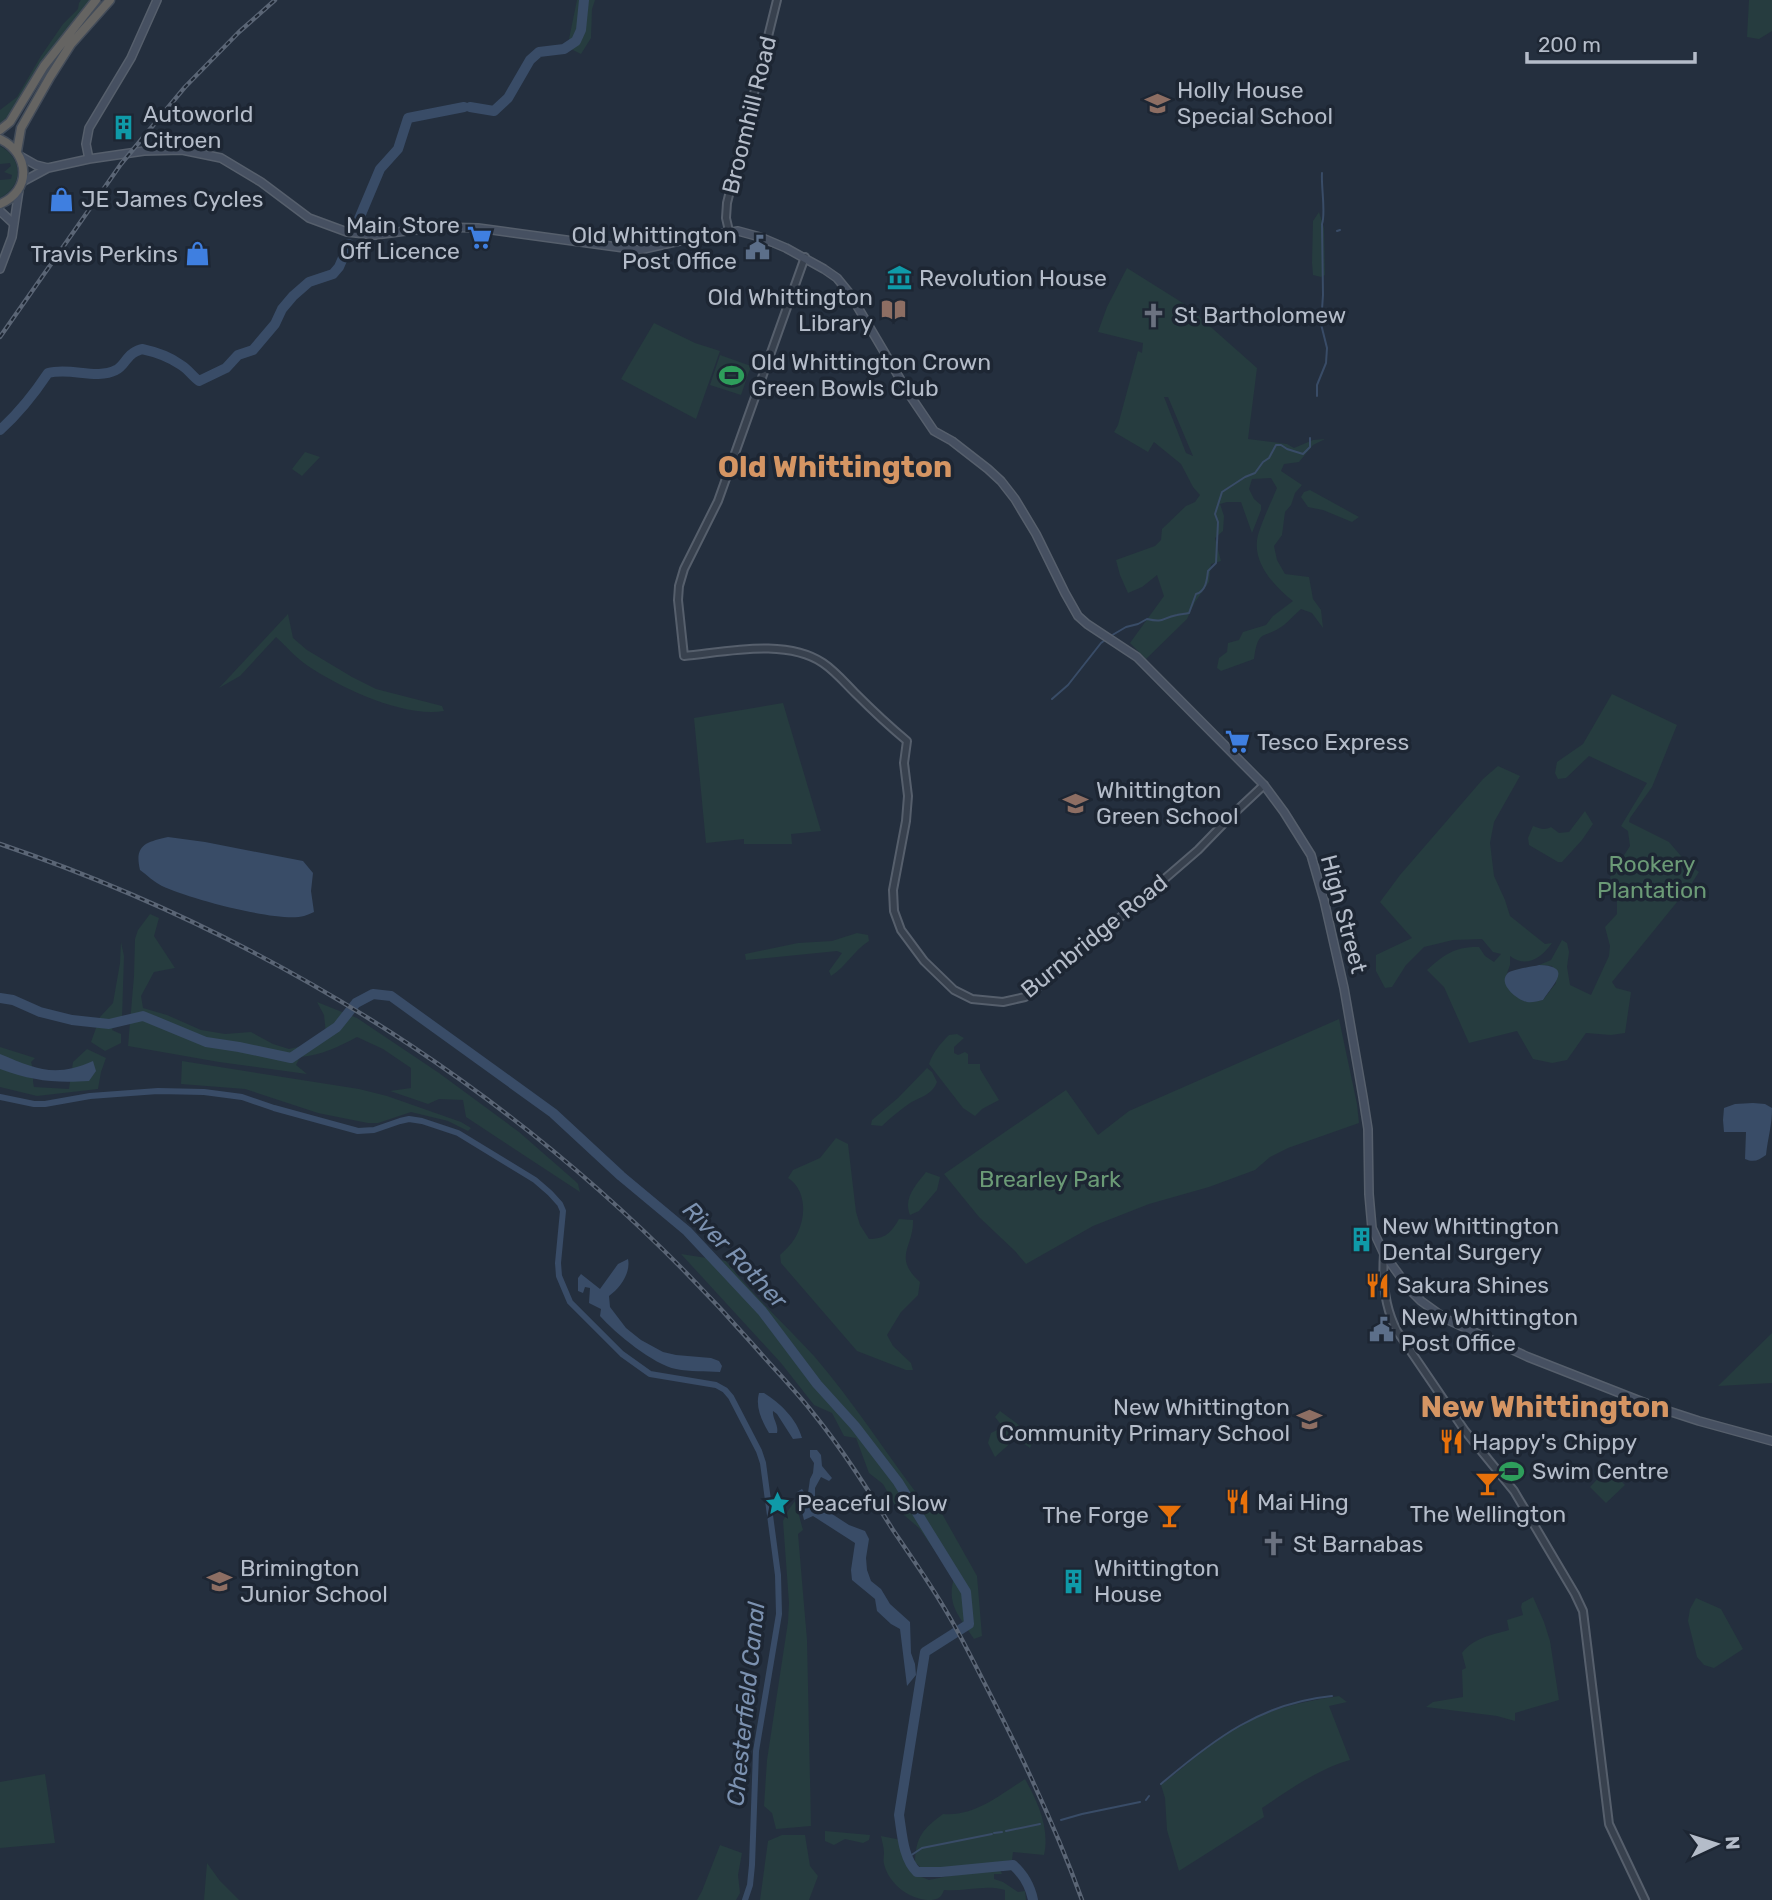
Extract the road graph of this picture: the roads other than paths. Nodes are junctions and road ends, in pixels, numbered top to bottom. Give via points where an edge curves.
1 (96, 0) edge
2 (110, 0) edge
3 (157, 0) edge
4 (777, 0) edge
5 (0, 130) edge
6 (0, 139) edge
7 (18, 153) junction
8 (89, 159) junction
9 (48, 168) junction
10 (20, 186) junction
11 (0, 204) edge
12 (0, 211) edge
13 (14, 224) junction
14 (729, 231) junction
15 (805, 257) junction
16 (0, 269) edge
17 (1264, 785) junction
18 (1384, 1254) junction
19 (1772, 1440) edge
20 (1645, 1900) edge

1 - 5 highway
2 - 7 highway via 71,44 50,78 21,128
3 - 8 main road via 131,58 89,128
4 - 14 street, Broomhill Road via 727,203
6 - 7 highway
7 - 9 main road
7 - 10 highway via 23,170
8 - 9 main road
8 - 14 main road via 144,151 209,154 245,171 316,221 364,235 437,227 478,228 639,250
9 - 10 main road
10 - 11 highway
10 - 13 main road
12 - 13 main road
13 - 16 main road
14 - 15 main road, High Street via 760,237
15 - 17 main road, High Street via 837,278 850,294 934,430 988,469 1016,499 1078,616 1136,657
15 - 17 street, Burnbridge Road via 718,501 684,569 678,600 684,656 755,649 785,649 812,656 907,741 906,821 892,890 901,930 924,961 954,990 972,999 1003,1002 1025,997 1198,850
17 - 18 main road, High Street via 1311,855 1324,900 1363,1097 1373,1228
18 - 19 main road via 1410,1290 1446,1318 1528,1357 1653,1406
18 - 20 street, High Street via 1389,1317 1396,1331 1465,1431 1514,1491 1583,1611 1609,1824

